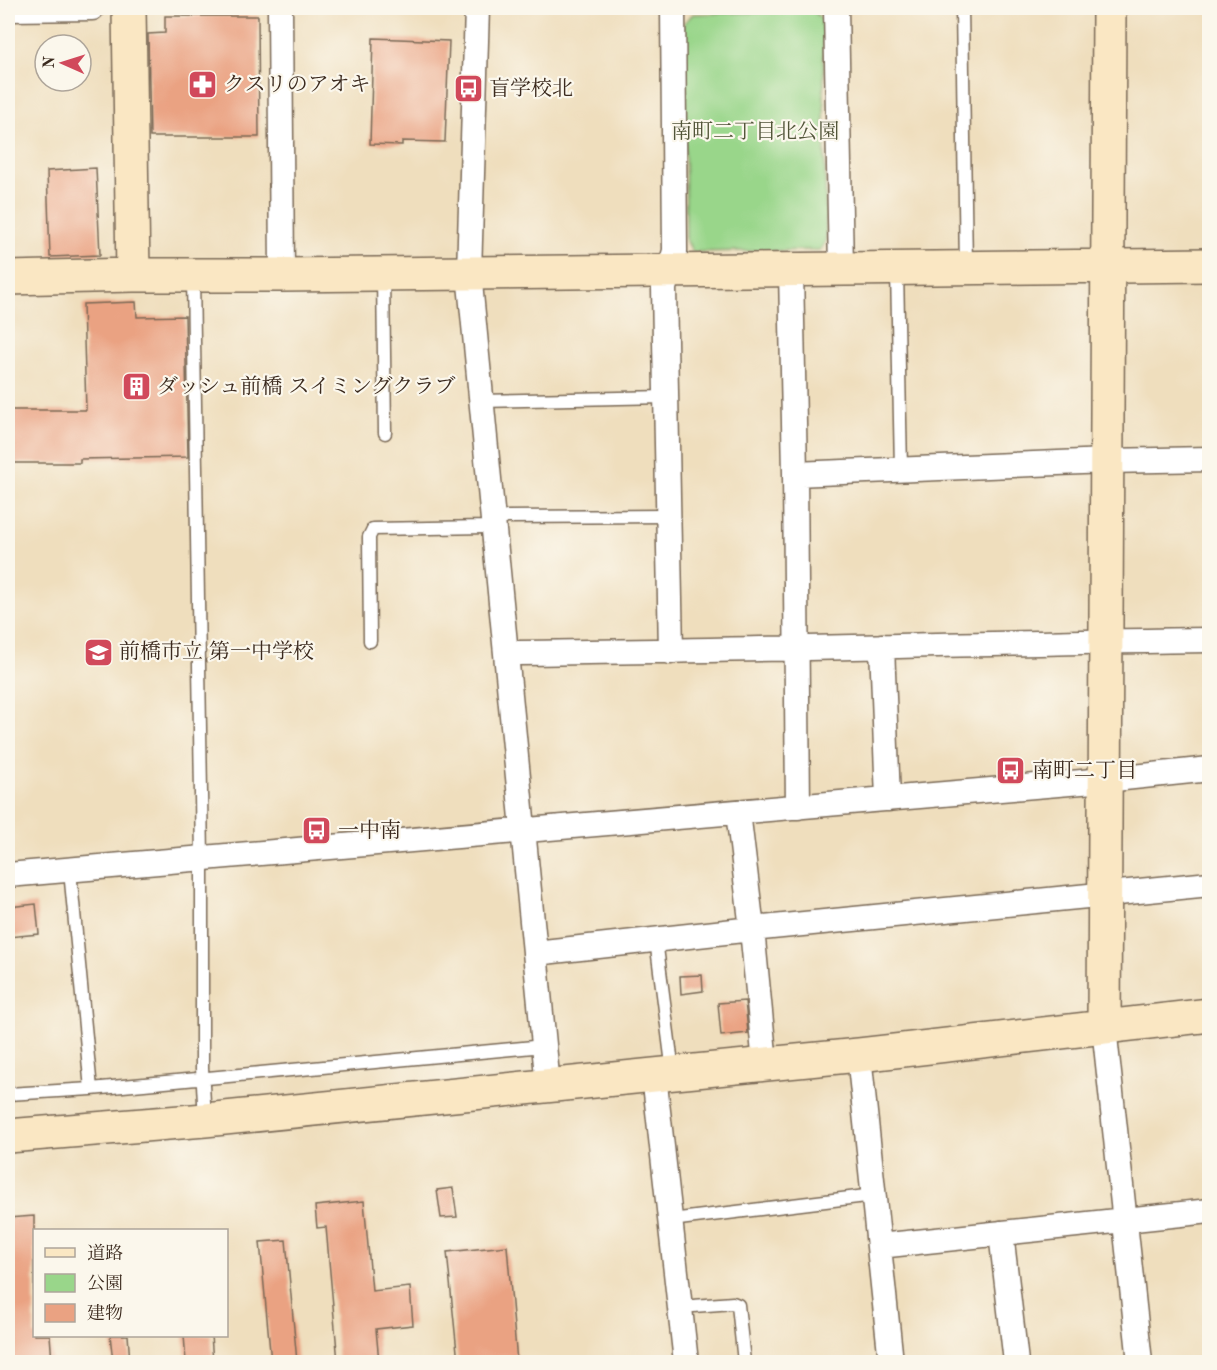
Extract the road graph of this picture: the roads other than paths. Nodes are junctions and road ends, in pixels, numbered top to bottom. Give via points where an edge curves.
1 (92, 8) edge
2 (129, 8) edge
3 (280, 8) edge
4 (477, 8) edge
5 (673, 8) edge
6 (836, 8) edge
7 (962, 8) edge
8 (1109, 8) edge
9 (8, 9) edge
10 (1209, 265) edge
11 (1108, 266) junction
12 (897, 268) junction
13 (966, 268) junction
14 (841, 269) junction
15 (791, 270) junction
16 (669, 271) junction
17 (469, 273) junction
18 (383, 274) junction
19 (133, 275) junction
20 (282, 275) junction
21 (193, 276) junction
22 (8, 278) edge
23 (666, 397) junction
24 (481, 401) junction
25 (385, 433) dead end
26 (1209, 459) edge
27 (1107, 461) junction
28 (901, 470) junction
29 (795, 474) junction
30 (668, 516) junction
31 (493, 521) junction
32 (1209, 640) edge
33 (370, 641) dead end
34 (1106, 641) junction
35 (882, 646) junction
36 (796, 648) junction
37 (671, 652) junction
38 (506, 653) junction
39 (1209, 769) edge
40 (1105, 780) junction
41 (888, 799) junction
42 (798, 807) junction
43 (738, 812) junction
44 (523, 831) junction
45 (202, 859) junction
46 (70, 870) junction
47 (8, 875) edge
48 (1209, 884) edge
49 (1105, 895) junction
50 (752, 928) junction
51 (656, 940) junction
52 (535, 953) junction
53 (1209, 1015) edge
54 (1104, 1027) junction
55 (544, 1046) junction
56 (859, 1055) junction
57 (765, 1064) junction
58 (663, 1074) junction
59 (202, 1078) junction
60 (548, 1086) junction
61 (91, 1089) junction
62 (8, 1094) edge
63 (205, 1120) junction
64 (8, 1136) edge
65 (874, 1195) junction
66 (1209, 1211) edge
67 (670, 1220) junction
68 (1125, 1221) junction
69 (1001, 1233) junction
70 (879, 1246) junction
71 (680, 1307) junction
72 (686, 1362) edge
73 (744, 1362) edge
74 (891, 1362) edge
75 (1016, 1362) edge
76 (1140, 1362) edge

1 - 9 street
2 - 19 street
3 - 20 street
4 - 17 street
5 - 16 street via 675,251
6 - 14 street
7 - 13 lane
8 - 11 street
10 - 11 street
11 - 13 street
11 - 27 street
12 - 13 street
12 - 14 street
12 - 28 lane
14 - 15 street
15 - 16 street
15 - 29 street
16 - 17 street
16 - 23 street via 664,288
17 - 18 street
17 - 24 street
18 - 20 street
18 - 25 lane
19 - 21 street
19 - 22 street
20 - 21 street
21 - 45 lane
23 - 24 lane
23 - 30 street
24 - 31 street
26 - 27 street
27 - 28 street
27 - 34 street
28 - 29 street
29 - 36 street
30 - 31 lane via 507,517
30 - 37 street
31 - 33 lane via 486,527 373,529 369,537
31 - 38 street
32 - 34 street
34 - 35 street
34 - 40 street
35 - 36 street
35 - 41 street
36 - 37 street
36 - 42 street
37 - 38 street
38 - 44 street
39 - 40 street
40 - 41 street
40 - 49 street
41 - 42 street
42 - 43 street
43 - 44 street
43 - 50 street
44 - 45 street
44 - 52 street
45 - 46 street
45 - 59 lane
46 - 47 street
46 - 61 lane
48 - 49 street
49 - 50 street
49 - 54 street
50 - 51 street
50 - 57 street
51 - 52 street
51 - 58 lane
52 - 55 street
53 - 54 street
54 - 56 street
54 - 68 street
55 - 59 lane
55 - 60 street
56 - 57 street
56 - 65 street
57 - 58 street
58 - 60 street
58 - 67 street
59 - 61 lane
59 - 63 lane
60 - 63 street
61 - 62 lane
63 - 64 street
65 - 67 lane
65 - 70 street
66 - 68 street
67 - 71 street
68 - 69 street
68 - 76 street
69 - 70 street
69 - 75 street
70 - 74 street
71 - 72 street
71 - 73 lane via 738,1305

